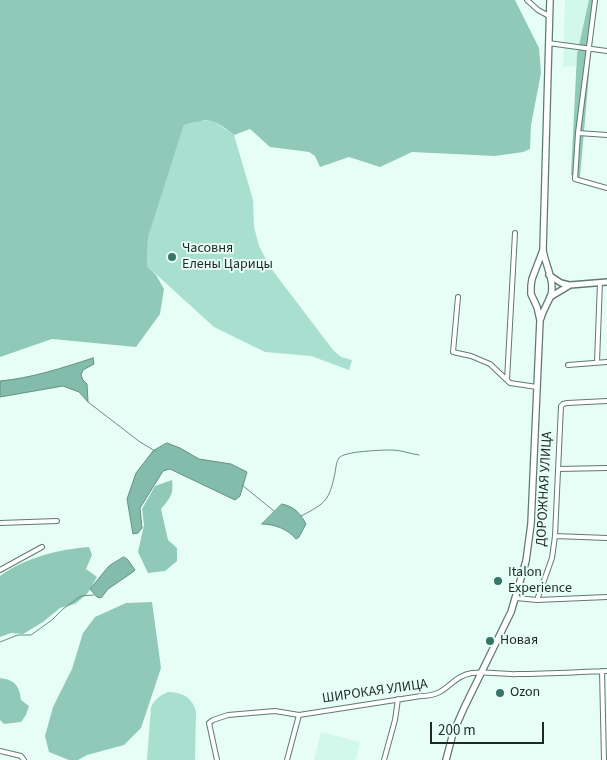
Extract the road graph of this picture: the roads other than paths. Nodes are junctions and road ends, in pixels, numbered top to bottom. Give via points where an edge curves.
1 (527, 0) edge
2 (550, 0) edge
3 (595, 0) edge
4 (549, 16) junction
5 (548, 43) junction
6 (588, 48) junction
7 (607, 50) edge
8 (578, 133) junction
9 (607, 135) edge
10 (607, 188) edge
11 (515, 233) dead end
12 (543, 250) junction
13 (534, 274) junction
14 (549, 275) junction
15 (600, 282) junction
16 (607, 282) edge
17 (570, 285) junction
18 (458, 297) dead end
19 (550, 298) junction
20 (533, 299) junction
21 (540, 320) junction
22 (597, 362) junction
23 (607, 362) edge
24 (568, 365) dead end
25 (507, 380) junction
26 (537, 387) junction
27 (607, 401) edge
28 (607, 468) edge
29 (558, 469) junction
30 (57, 521) dead end
31 (0, 523) edge
32 (555, 536) junction
33 (607, 538) edge
34 (42, 547) dead end
35 (0, 570) edge
36 (607, 597) edge
37 (516, 598) junction
38 (537, 600) junction
39 (605, 671) edge
40 (481, 672) junction
41 (398, 700) junction
42 (299, 715) junction
43 (0, 751) edge
44 (12, 754) junction
45 (13, 760) edge
46 (24, 760) edge
47 (217, 760) edge
48 (287, 760) edge
49 (384, 760) edge
50 (446, 760) edge
51 (604, 760) edge

1 - 4 street
2 - 4 main road
3 - 6 street
4 - 5 main road
5 - 6 street
5 - 12 main road
6 - 7 street
6 - 8 street
8 - 9 street
8 - 10 street via 575,179
11 - 25 street
12 - 13 main road
12 - 14 main road
13 - 14 main road
13 - 20 main road via 531,286
14 - 17 street
14 - 19 main road via 552,285
15 - 16 street
15 - 17 street
15 - 22 street
17 - 19 street
18 - 25 street via 453,352 490,364
19 - 20 main road via 542,302
19 - 21 main road
20 - 21 main road
21 - 26 main road
22 - 23 street
22 - 24 street
25 - 26 street
26 - 37 main road via 531,524
27 - 29 street, ДОРОЖНАЯ УЛИЦА via 561,406
28 - 29 street
29 - 32 street, ДОРОЖНАЯ УЛИЦА
30 - 31 street
32 - 33 street
32 - 38 street, ДОРОЖНАЯ УЛИЦА via 552,558
34 - 35 street
36 - 38 street
37 - 38 street
37 - 40 main road
39 - 40 street, ШИРОКАЯ УЛИЦА
39 - 51 street
40 - 41 street, ШИРОКАЯ УЛИЦА via 461,676 438,694
40 - 50 main road via 454,733
41 - 42 street, ШИРОКАЯ УЛИЦА
41 - 49 street
42 - 47 street, ШИРОКАЯ УЛИЦА via 275,711 228,715 213,720 209,723
42 - 48 street
43 - 44 street
44 - 45 street
44 - 46 street

